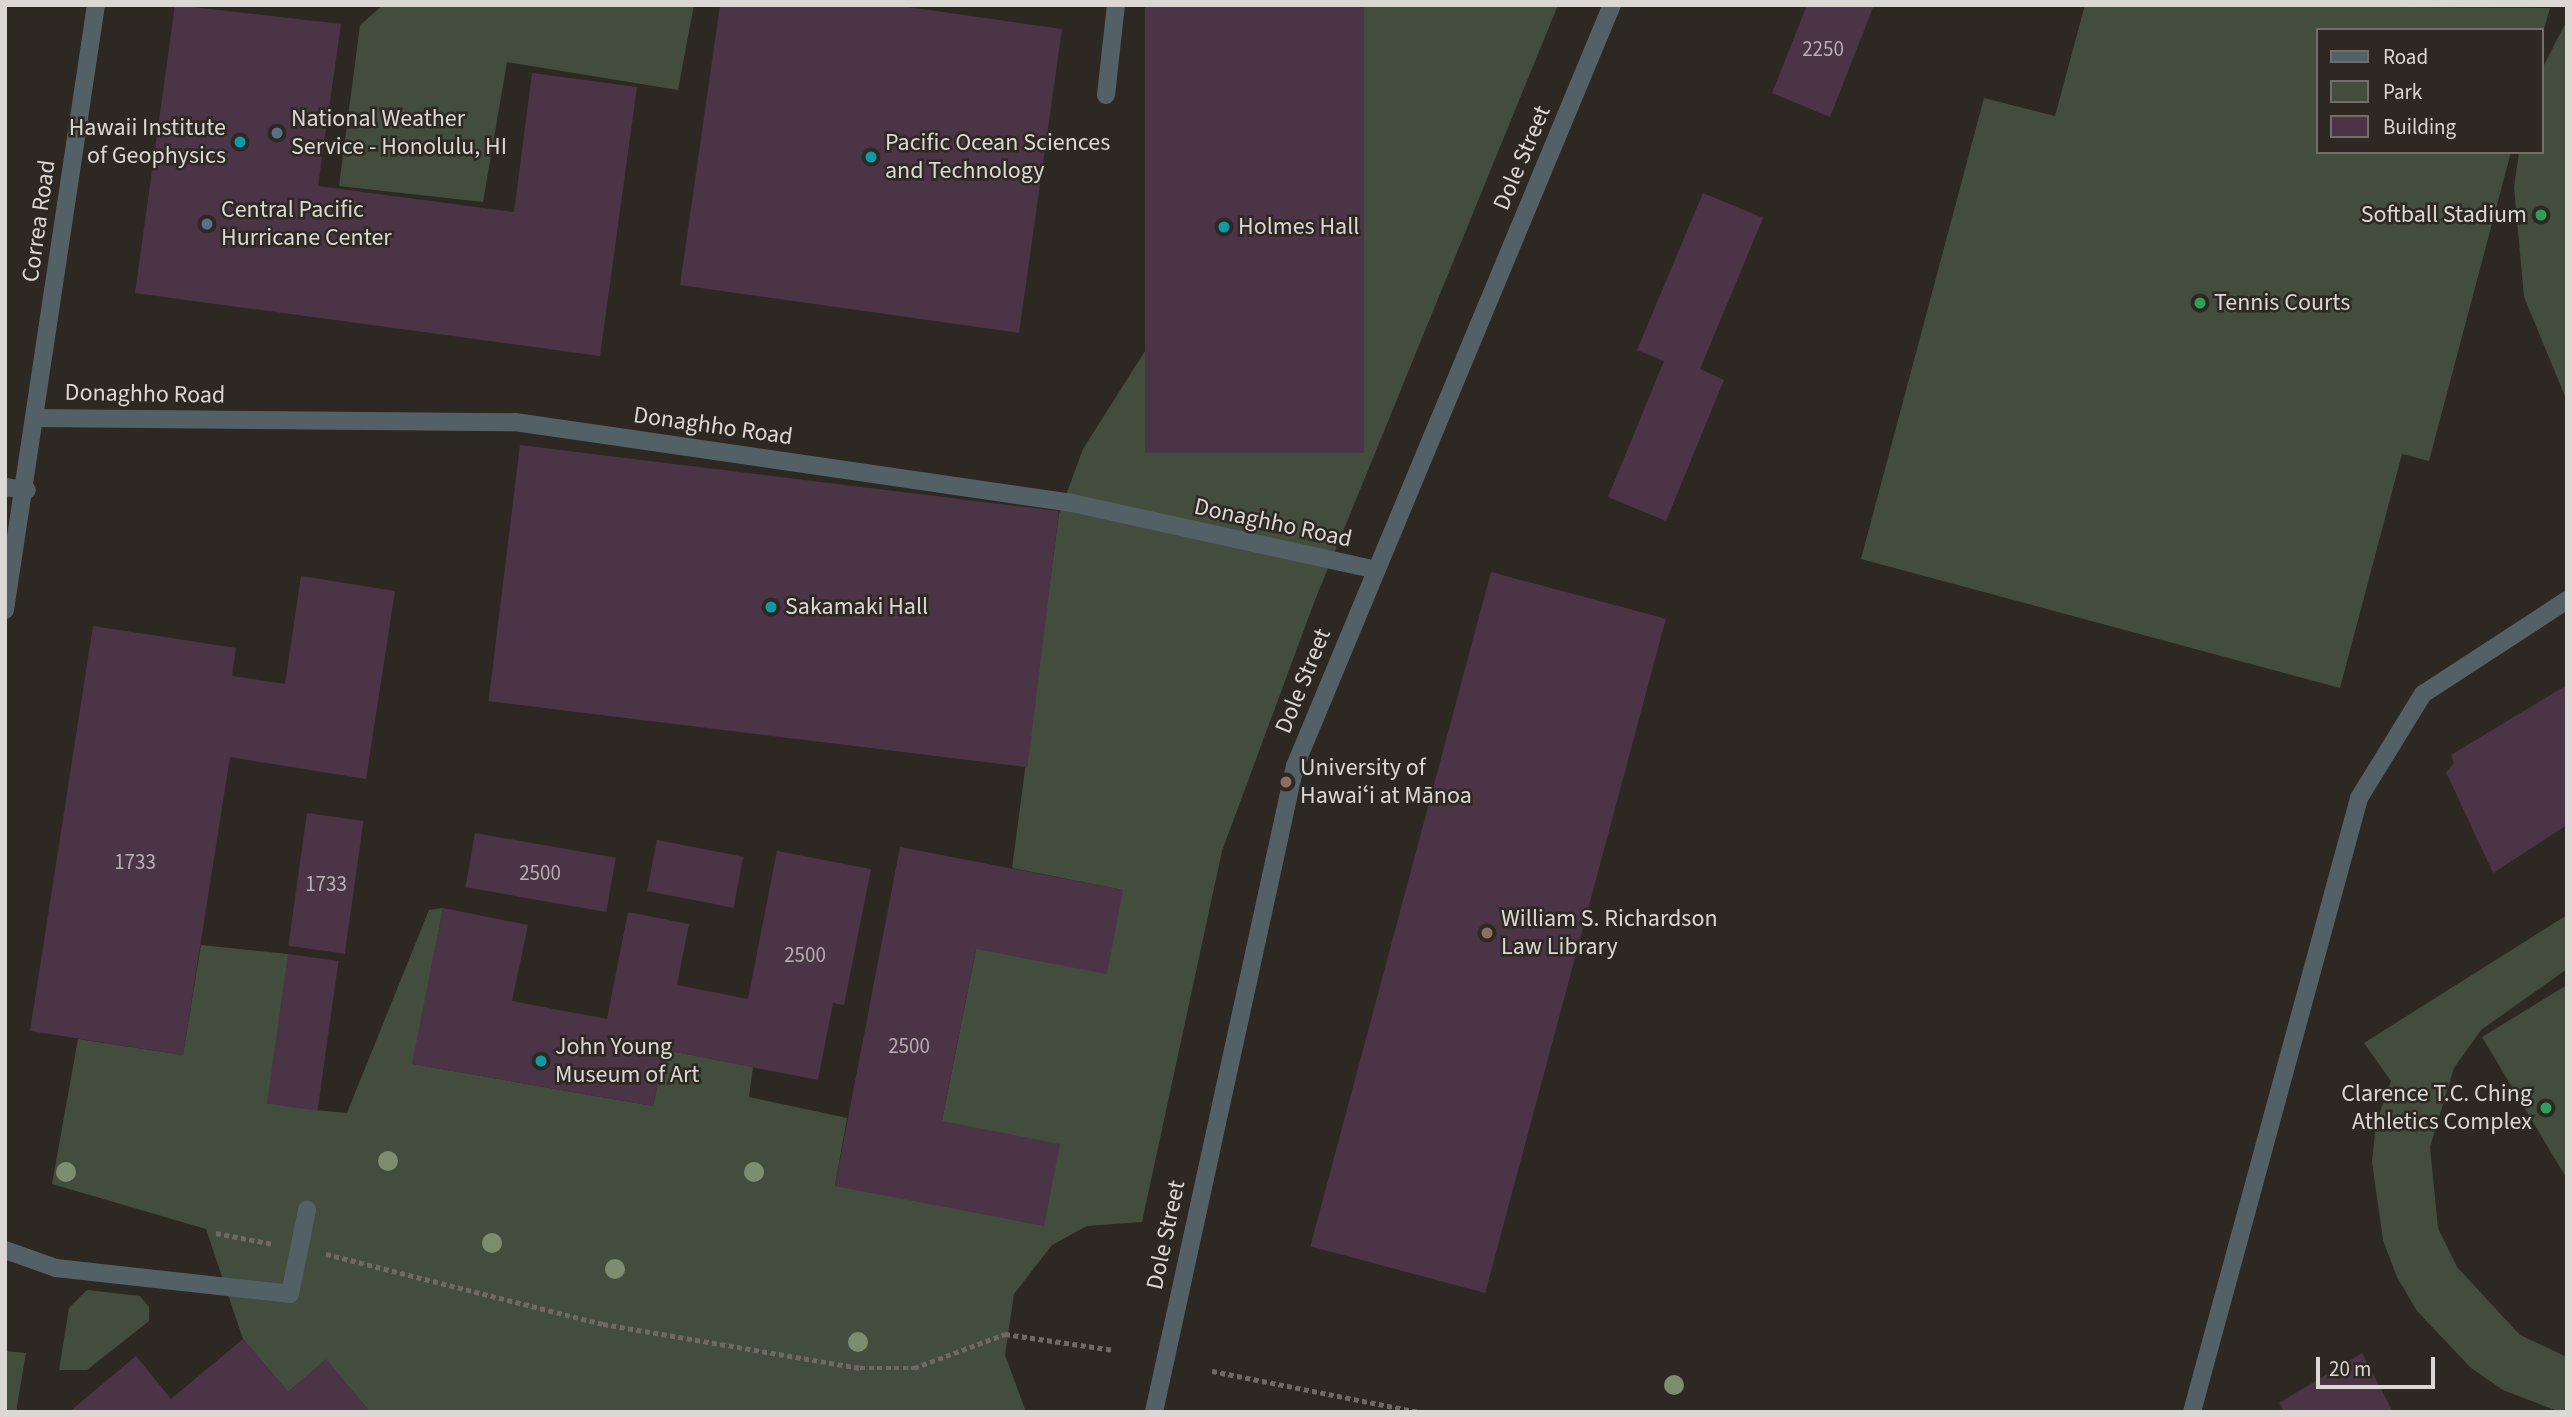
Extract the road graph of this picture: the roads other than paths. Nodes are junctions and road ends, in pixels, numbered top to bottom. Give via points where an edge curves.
1 (96, 5) edge
2 (1116, 5) edge
3 (1612, 5) edge
4 (1106, 95) dead end
5 (34, 418) junction
6 (5, 487) edge
7 (27, 490) junction
8 (1376, 570) junction
9 (2567, 600) edge
10 (5, 611) edge
11 (307, 1210) dead end
12 (5, 1250) edge
13 (1154, 1412) edge
14 (2192, 1412) edge

1 - 5 street, Correa Road
2 - 4 street
3 - 8 street, Dole Street
5 - 7 street, Correa Road
5 - 8 street, Donaghho Road via 515,422 1072,503
6 - 7 street
7 - 10 street, Correa Road
8 - 13 street, Dole Street via 1321,698 1276,834
9 - 14 street via 2423,694 2358,798
11 - 12 street via 289,1294 55,1268

